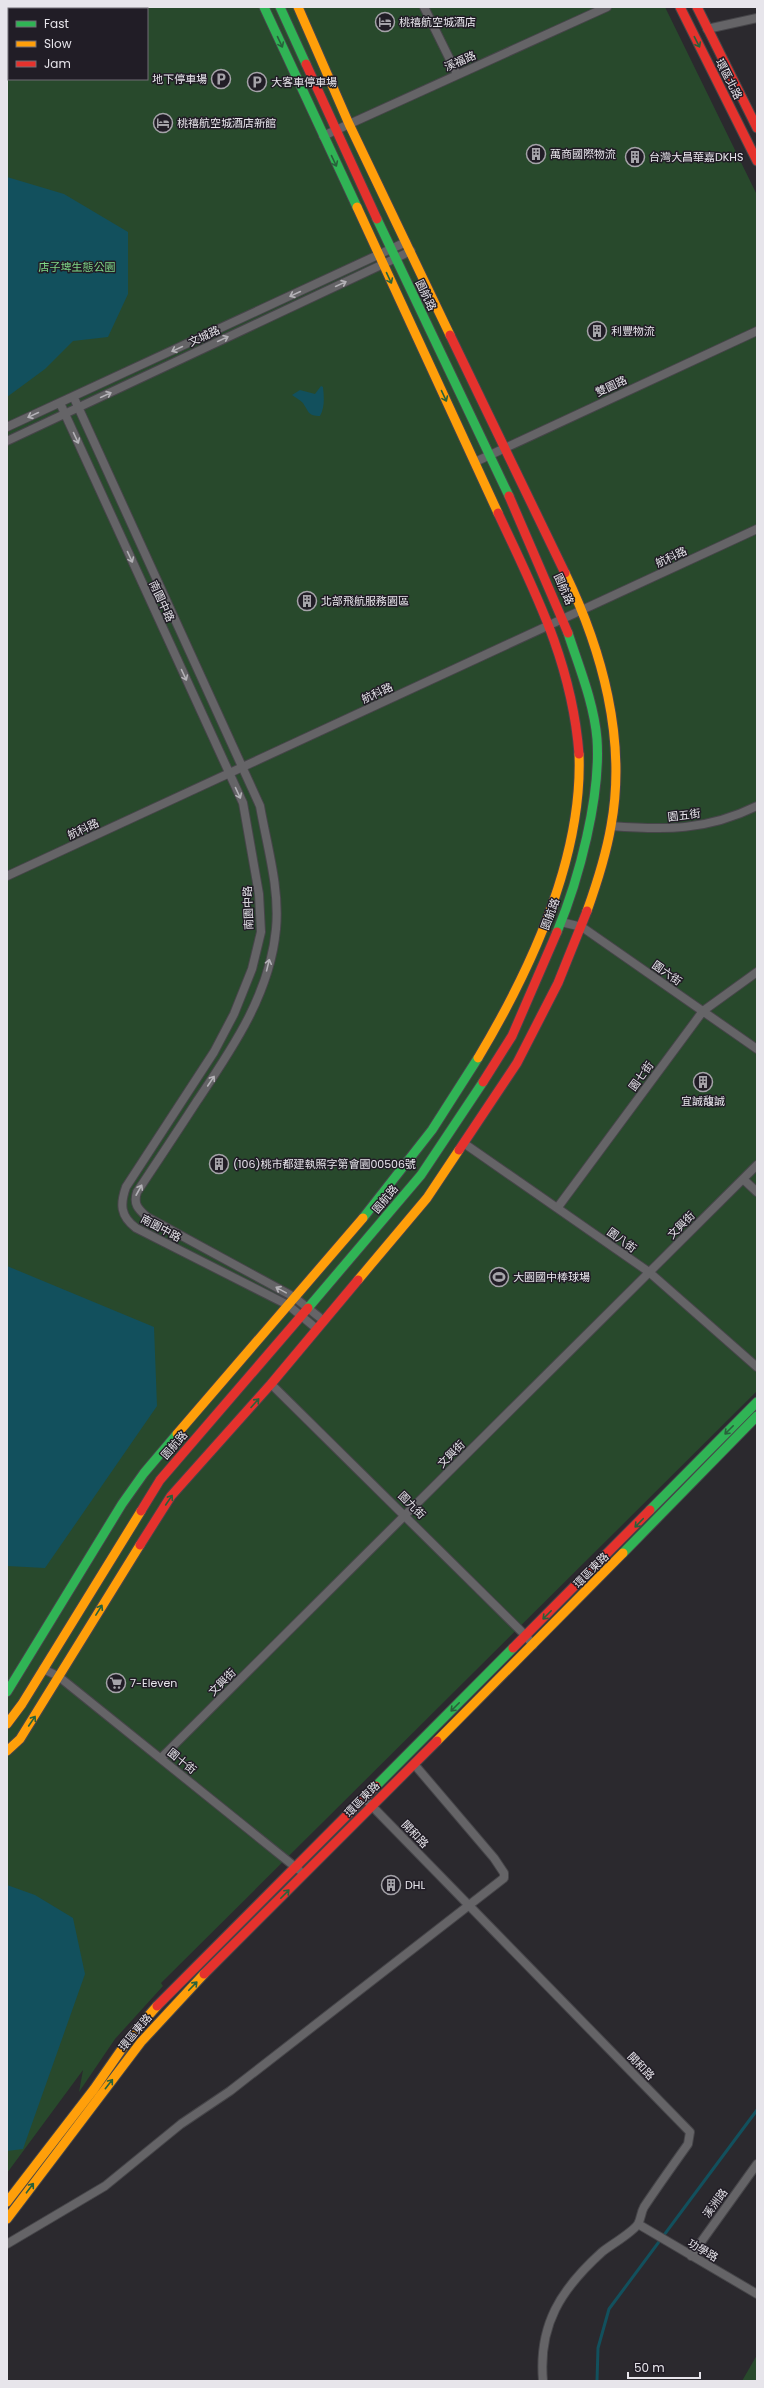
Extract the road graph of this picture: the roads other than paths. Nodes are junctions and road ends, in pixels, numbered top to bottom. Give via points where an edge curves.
1 (264, 7) edge
2 (280, 7) edge
3 (298, 7) edge
4 (424, 7) edge
5 (607, 7) edge
6 (680, 7) edge
7 (697, 7) edge
8 (757, 18) edge
9 (707, 29) junction
10 (457, 74) junction
11 (349, 124) junction
12 (757, 128) edge
13 (336, 130) junction
14 (323, 136) junction
15 (757, 161) edge
16 (406, 242) junction
17 (391, 250) junction
18 (411, 252) junction
19 (377, 255) junction
20 (396, 259) junction
21 (382, 264) junction
22 (757, 331) edge
23 (74, 398) junction
24 (60, 403) junction
25 (78, 408) junction
26 (65, 414) junction
27 (7, 427) edge
28 (7, 441) edge
29 (505, 447) junction
30 (490, 454) junction
31 (475, 462) junction
32 (757, 530) edge
33 (581, 611) junction
34 (564, 619) junction
35 (550, 625) junction
36 (243, 767) junction
37 (229, 774) junction
38 (757, 806) edge
39 (611, 826) junction
40 (7, 876) edge
41 (561, 922) junction
42 (582, 927) junction
43 (757, 972) edge
44 (703, 1011) junction
45 (757, 1049) edge
46 (465, 1144) junction
47 (757, 1165) edge
48 (743, 1179) junction
49 (757, 1192) edge
50 (558, 1207) junction
51 (649, 1272) junction
52 (294, 1297) junction
53 (288, 1305) junction
54 (305, 1312) junction
55 (324, 1321) junction
56 (317, 1329) junction
57 (757, 1367) edge
58 (271, 1384) junction
59 (757, 1402) edge
60 (757, 1416) edge
61 (406, 1515) junction
62 (526, 1636) junction
63 (533, 1645) junction
64 (43, 1669) junction
65 (58, 1676) junction
66 (7, 1692) edge
67 (7, 1724) edge
68 (7, 1751) edge
69 (161, 1758) junction
70 (414, 1764) junction
71 (365, 1799) junction
72 (372, 1806) junction
73 (296, 1866) junction
74 (304, 1874) junction
75 (469, 1905) junction
76 (757, 2164) edge
77 (7, 2202) edge
78 (7, 2219) edge
79 (638, 2224) junction
80 (7, 2244) edge
81 (691, 2256) junction
82 (757, 2294) edge
83 (543, 2381) edge

1 -> 14 street
2 - 13 street, 園航路
3 - 11 street
4 - 10 street
5 - 10 street, 溪福路
6 -> 15 street, 環區北路
7 - 9 street, 環區北路
8 - 9 street
9 - 12 street, 環區北路
10 - 11 street, 溪福路
11 - 13 street, 溪福路
11 - 16 street
13 - 14 street, 溪福路
13 - 17 street, 園航路
14 -> 19 street
16 - 17 street, 文城路
16 - 18 street
17 - 19 street, 文城路
17 - 20 street, 園航路
18 - 20 street, 文城路
18 - 29 street
19 - 21 street
19 -> 23 street, 文城路
20 - 21 street, 文城路
20 - 30 street, 園航路
25 -> 21 street, 文城路
21 -> 31 street
22 - 29 street, 雙園路
23 - 24 street, 文城路
23 - 25 street, 南園中路
24 - 26 street, 南園中路
24 -> 27 street, 文城路
25 - 26 street, 文城路
25 - 36 street, 南園中路
26 - 28 street, 文城路
26 -> 37 street, 南園中路
29 - 30 street, 雙園路
29 - 33 street
30 - 31 street, 雙園路
30 - 34 street, 園航路
31 - 35 street
32 - 33 street, 航科路
33 - 34 street, 航科路
33 - 39 street via 594,642 609,696 616,764
34 - 35 street, 航科路
34 - 41 street, 園航路 via 590,702 597,739 596,776 586,845
35 - 36 street, 航科路
35 - 52 street via 573,701 579,748 579,777 565,862 543,927 531,958 502,1014 453,1100 403,1170
36 - 37 street, 航科路
52 -> 36 street, 南園中路 via 147,1217 137,1209 134,1199 245,1026 268,968 276,929 272,871 260,806
37 - 40 street, 航科路
37 -> 53 street, 南園中路 via 243,803 260,894 261,932 252,970 234,1014 214,1052 126,1187 121,1201 122,1211 127,1222 136,1228
38 - 39 street, 園五街 via 737,816 676,829
39 - 42 street
41 - 42 street, 園六街
41 - 54 street, 園航路 via 512,1036 465,1110 422,1175
42 - 44 street, 園六街
42 - 46 street via 558,983 517,1063
43 - 44 street, 園七街
44 - 45 street, 園六街
44 - 50 street, 園七街
46 - 50 street, 園八街
46 - 55 street via 427,1198
47 - 48 street, 文興街
48 - 49 street
48 - 51 street, 文興街
50 - 51 street, 園八街
51 - 57 street, 園八街
51 - 61 street, 文興街
52 - 53 street
52 - 54 street, 南園中路
53 - 54 street, 南園中路
53 - 66 street via 144,1473 122,1504
54 - 55 street, 南園中路
54 - 56 street, 南園中路
54 - 64 street, 園航路 via 160,1480
55 - 56 street
56 - 58 street
58 - 61 street, 園九街
65 -> 58 street via 171,1496
59 -> 62 street, 環區東路
60 - 63 street, 環區東路
61 - 62 street, 園九街
61 - 69 street, 文興街
62 - 63 street, 園九街
62 -> 71 street, 環區東路
63 - 70 street, 環區東路
64 - 65 street, 園十街
64 - 67 street, 園航路
68 -> 65 street via 20,1739
65 - 69 street, 園十街
69 - 73 street, 園十街
70 - 72 street, 環區東路
70 - 75 street via 504,1872 504,1878
71 - 72 street, 開和路
71 - 73 street, 環區東路
72 - 74 street, 環區東路
72 - 75 street, 開和路
73 - 74 street, 園十街
73 - 77 street, 環區東路 via 133,2033 94,2089
78 -> 74 street, 環區東路 via 141,2042 191,1987
75 - 79 street, 開和路 via 690,2132 688,2144 643,2209
75 - 80 street via 230,2091 181,2124 106,2186
76 - 81 street, 溪洲路
79 - 81 street, 功學路
79 - 83 street via 602,2252 570,2285 553,2310 544,2335
81 - 82 street, 功學路

